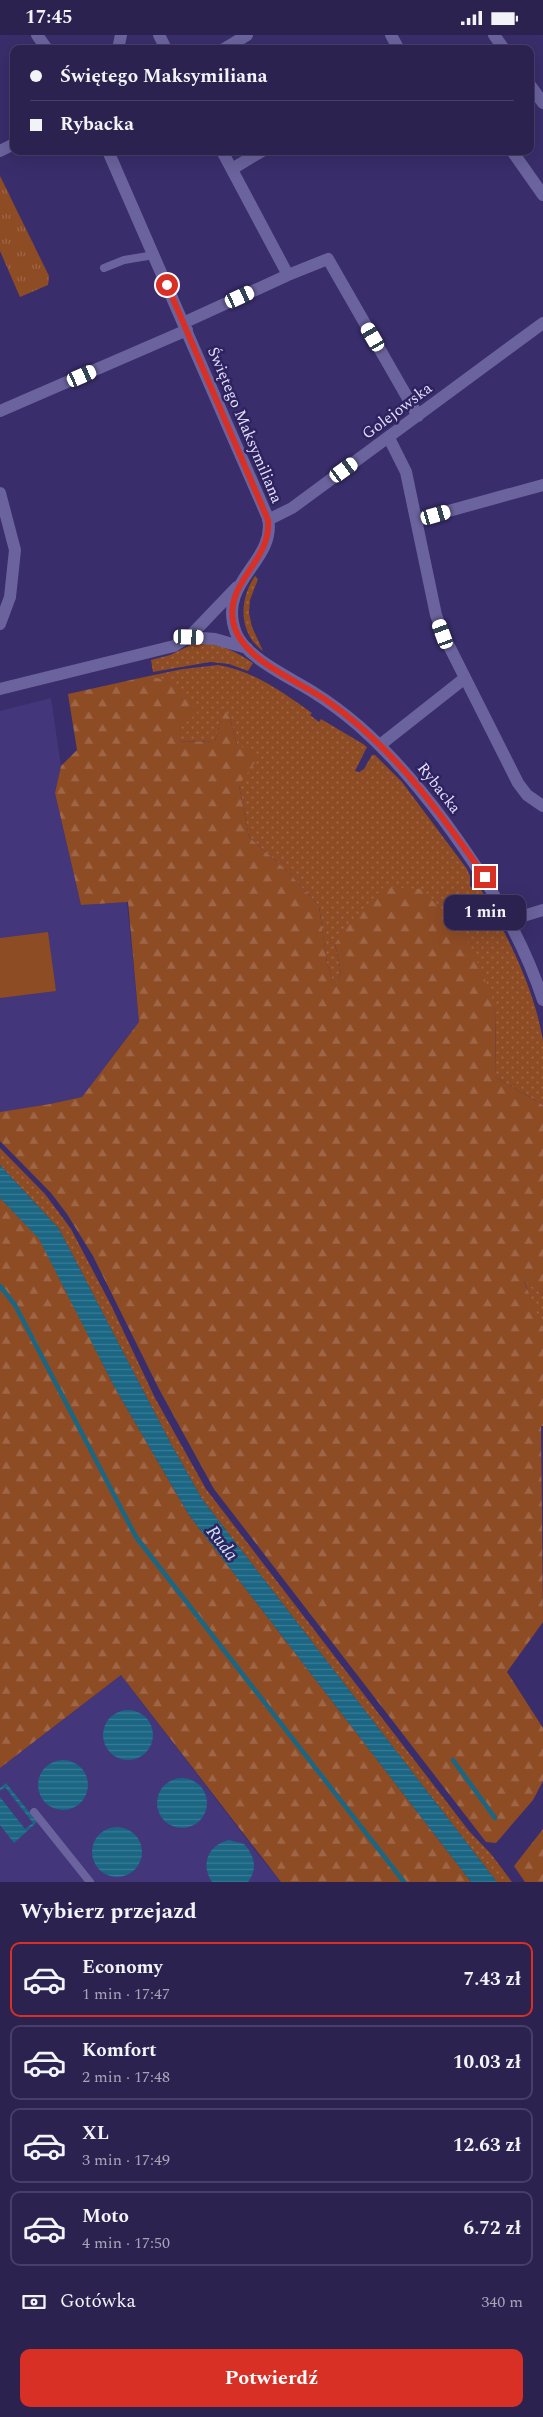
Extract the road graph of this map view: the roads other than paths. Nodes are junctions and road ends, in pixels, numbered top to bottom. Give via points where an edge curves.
1 (247, 35) edge
2 (231, 45) edge
3 (534, 91) edge
4 (543, 103) edge
5 (110, 155) edge
6 (224, 155) edge
7 (255, 155) edge
8 (515, 155) edge
9 (232, 169) junction
10 (543, 195) edge
11 (154, 255) junction
12 (104, 268) dead end
13 (288, 275) junction
14 (543, 323) edge
15 (185, 326) junction
16 (0, 411) edge
17 (418, 416) junction
18 (389, 438) junction
19 (543, 485) edge
20 (0, 493) edge
21 (268, 520) junction
22 (416, 520) junction
23 (238, 586) junction
24 (0, 624) edge
25 (189, 637) junction
26 (247, 648) junction
27 (465, 678) junction
28 (0, 689) edge
29 (380, 745) junction
30 (543, 805) edge
31 (543, 910) edge
32 (510, 920) junction
33 (539, 978) edge
34 (543, 1000) edge
35 (34, 1812) dead end
36 (86, 1880) edge

1 - 2 street
3 - 4 street
5 - 11 street, Świętego Maksymiliana
6 - 9 street
7 - 9 street
8 - 10 street
9 - 13 street
11 - 12 lane via 124,260
11 - 15 street, Świętego Maksymiliana
13 - 15 street
13 - 17 street via 328,259
14 - 17 street, Golejowska
15 - 16 street
15 - 21 street, Świętego Maksymiliana
17 - 18 street, Golejowska
18 - 21 street, Golejowska via 284,514
18 - 22 street via 406,472
19 - 22 street
20 - 24 street via 15,550 10,597
21 - 23 street, Świętego Maksymiliana via 268,535 263,547
22 - 27 street via 436,615
23 - 25 street
23 - 26 street, Rybacka via 234,595 233,620 237,634
25 - 26 street, Rybacka via 215,639
25 - 28 street via 147,655
26 - 29 street, Rybacka via 335,707
27 - 29 street
27 - 30 street via 518,783
29 - 32 street, Rybacka via 408,774 449,827 485,877
31 - 32 street
32 - 33 street, Rybacka
33 - 34 street, Rybacka
35 - 36 lane

